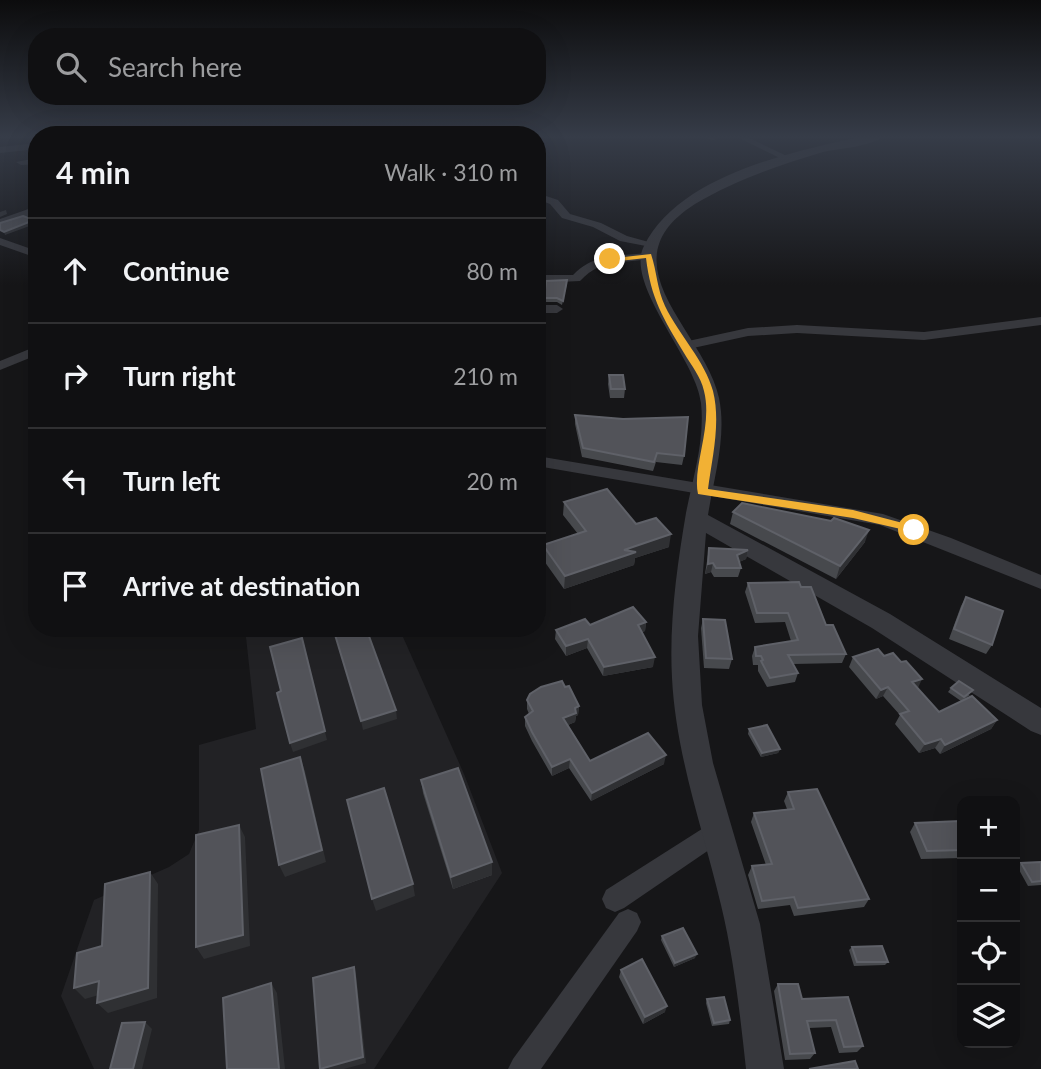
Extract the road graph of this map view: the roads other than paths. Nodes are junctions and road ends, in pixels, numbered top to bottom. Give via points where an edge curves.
1 (723, 186) edge
2 (546, 199) edge
3 (28, 212) edge
4 (0, 223) edge
5 (0, 241) edge
6 (650, 250) junction
7 (28, 252) edge
8 (546, 279) edge
9 (546, 309) edge
10 (556, 309) dead end
11 (1041, 321) edge
12 (684, 346) junction
13 (28, 354) edge
14 (0, 366) edge
15 (546, 463) edge
16 (702, 491) junction
17 (696, 518) junction
18 (1041, 582) edge
19 (1041, 723) edge
20 (716, 831) junction
21 (523, 1069) edge
22 (765, 1069) edge

1 - 6 street via 666,221
2 - 6 street via 566,216
3 - 4 street
5 - 7 street
6 - 8 street via 600,261 576,279
6 - 12 street via 653,288
9 - 10 street
11 - 12 street via 924,336 797,328 748,332
12 - 16 street via 704,378 711,402
13 - 14 street
15 - 16 street
16 - 17 street
16 - 18 street via 883,520
17 - 19 street via 881,621
17 - 20 street via 685,620 685,678 697,755
20 - 21 street via 621,911
20 - 22 street via 747,940

